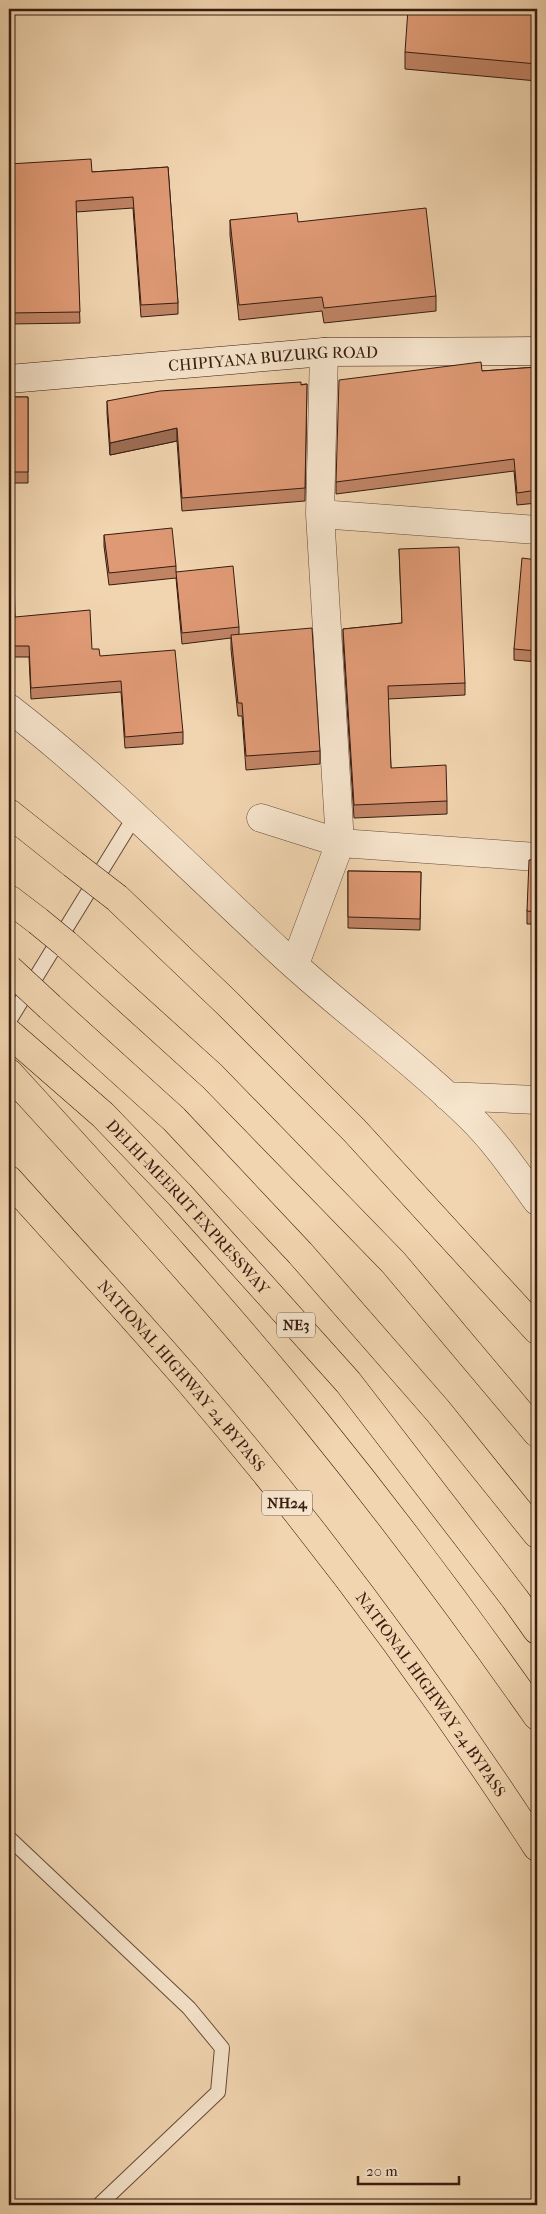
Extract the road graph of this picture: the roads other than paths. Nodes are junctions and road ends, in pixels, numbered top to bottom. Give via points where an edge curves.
1 (537, 350) edge
2 (324, 352) junction
3 (9, 379) edge
4 (320, 514) junction
5 (537, 530) edge
6 (9, 708) edge
7 (9, 813) edge
8 (135, 816) junction
9 (261, 818) dead end
10 (340, 843) junction
11 (537, 857) edge
12 (9, 899) edge
13 (295, 964) junction
14 (9, 969) edge
15 (9, 1021) edge
16 (17, 1040) edge
17 (9, 1073) edge
18 (447, 1096) junction
19 (537, 1100) edge
20 (9, 1180) edge
21 (537, 1201) edge
22 (537, 1330) edge
23 (537, 1433) edge
24 (537, 1534) edge
25 (537, 1630) edge
26 (537, 1716) edge
27 (9, 1838) edge
28 (537, 1848) edge
29 (99, 2205) edge

1 - 2 street, CHIPIYANA BUZURG ROAD
2 - 3 street, CHIPIYANA BUZURG ROAD
2 - 4 street
4 - 5 street
4 - 10 street
6 - 8 street
7 - 22 highway, bridge via 117,898 226,1002 354,1130
8 - 13 street
8 - 15 lane
9 - 10 street
10 - 11 street
10 - 13 street
12 - 23 highway, bridge via 66,944 212,1076 386,1254
13 - 18 street
14 - 24 highway, bridge via 174,1119 300,1253 438,1411
16 - 25 highway, DELHI-MEERUT EXPRESSWAY / NE3 via 116,1128 348,1382
17 - 26 highway via 133,1209 316,1421 471,1622
18 - 19 street
18 - 21 street via 499,1149
20 - 28 highway, NATIONAL HIGHWAY 24 BYPASS / NH24 via 189,1381 317,1539 425,1682
27 - 29 lane via 189,2008 222,2048 218,2092

